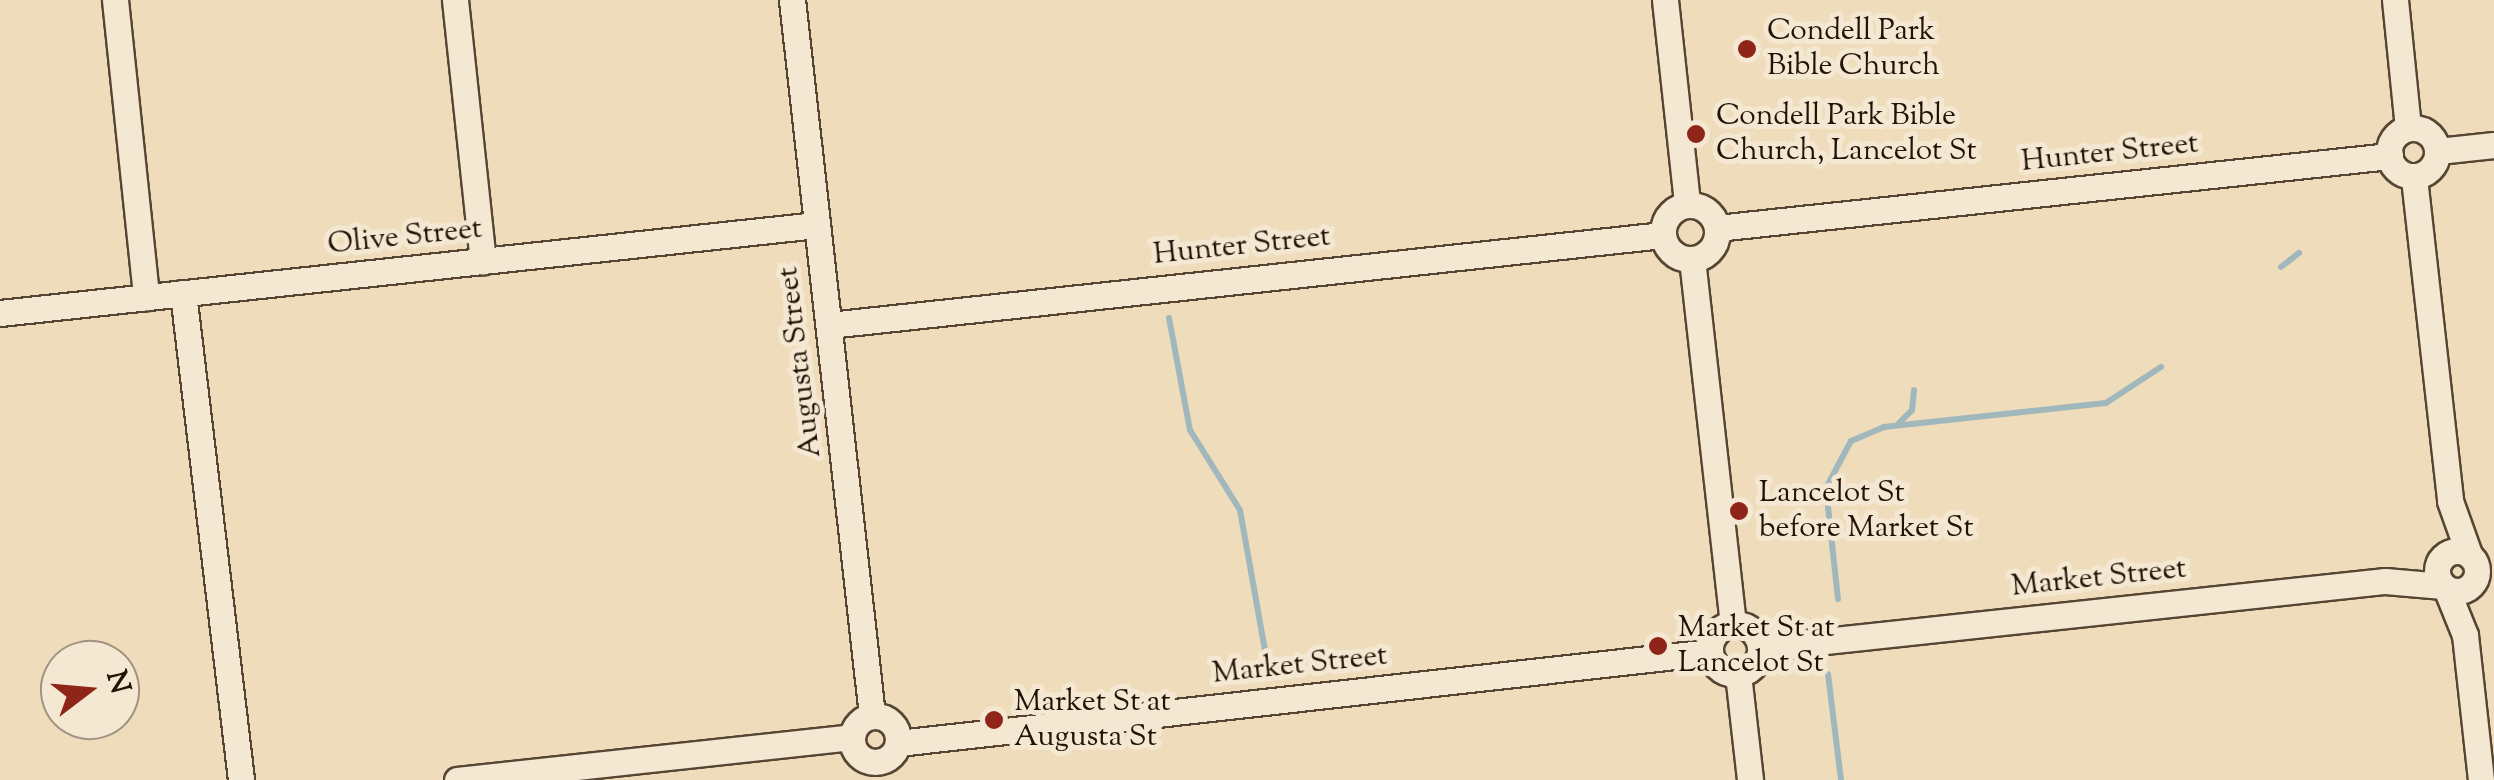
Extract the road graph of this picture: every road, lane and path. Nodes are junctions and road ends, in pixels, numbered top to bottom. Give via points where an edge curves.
1 (115, 0) edge
2 (455, 0) edge
3 (792, 0) edge
4 (1665, 0) edge
5 (2395, 0) edge
6 (2408, 127) junction
7 (2494, 145) edge
8 (2438, 151) junction
9 (2390, 156) junction
10 (2414, 178) junction
11 (1687, 204) junction
12 (818, 225) junction
13 (1717, 228) junction
14 (1663, 234) junction
15 (1692, 259) junction
16 (482, 262) junction
17 (183, 293) junction
18 (146, 296) junction
19 (0, 313) edge
20 (828, 326) junction
21 (2450, 501) junction
22 (2441, 558) junction
23 (2479, 568) edge
24 (2385, 581) junction
25 (2445, 587) junction
26 (1733, 624) junction
27 (2464, 636) junction
28 (1760, 648) junction
29 (1710, 652) junction
30 (1738, 674) junction
31 (872, 716) junction
32 (852, 736) junction
33 (898, 743) junction
34 (878, 771) edge
35 (241, 780) edge
36 (457, 780) edge
37 (1750, 780) edge
38 (2481, 780) edge

1 - 18 street
2 - 16 street
3 - 12 street, Augusta Street
4 - 11 street
5 - 6 street
6 - 8 street via 2424,130
6 - 9 street via 2391,140
7 - 8 street
8 - 10 street via 2435,165
9 - 10 street via 2392,166
9 - 13 street, Hunter Street
10 - 21 street
11 - 13 street via 1710,212
11 - 14 street via 1666,218
12 - 16 street, Olive Street
12 - 20 street, Augusta Street
13 - 15 street via 1708,252
14 - 15 street via 1676,256
14 - 20 street, Hunter Street
15 - 26 street
16 - 17 street, Olive Street
17 - 18 street, Olive Street
17 - 35 street
18 - 19 street, Olive Street
20 - 31 street, Augusta Street
21 - 22 street
21 - 23 street
22 - 23 street, Market Street
22 - 24 street, Market Street
22 - 25 street
23 - 25 street, Market Street via 2460,591
23 - 27 street
24 - 25 street, Market Street
24 - 28 street, Market Street
25 - 27 street
26 - 28 street via 1752,630
26 - 29 street via 1717,631
27 - 38 street
28 - 30 street via 1754,665
29 - 30 street via 1718,667
29 - 33 street, Market Street
30 - 37 street
31 - 32 street
31 - 33 street via 890,721
32 - 34 street via 856,752
32 - 36 street
33 - 34 street

